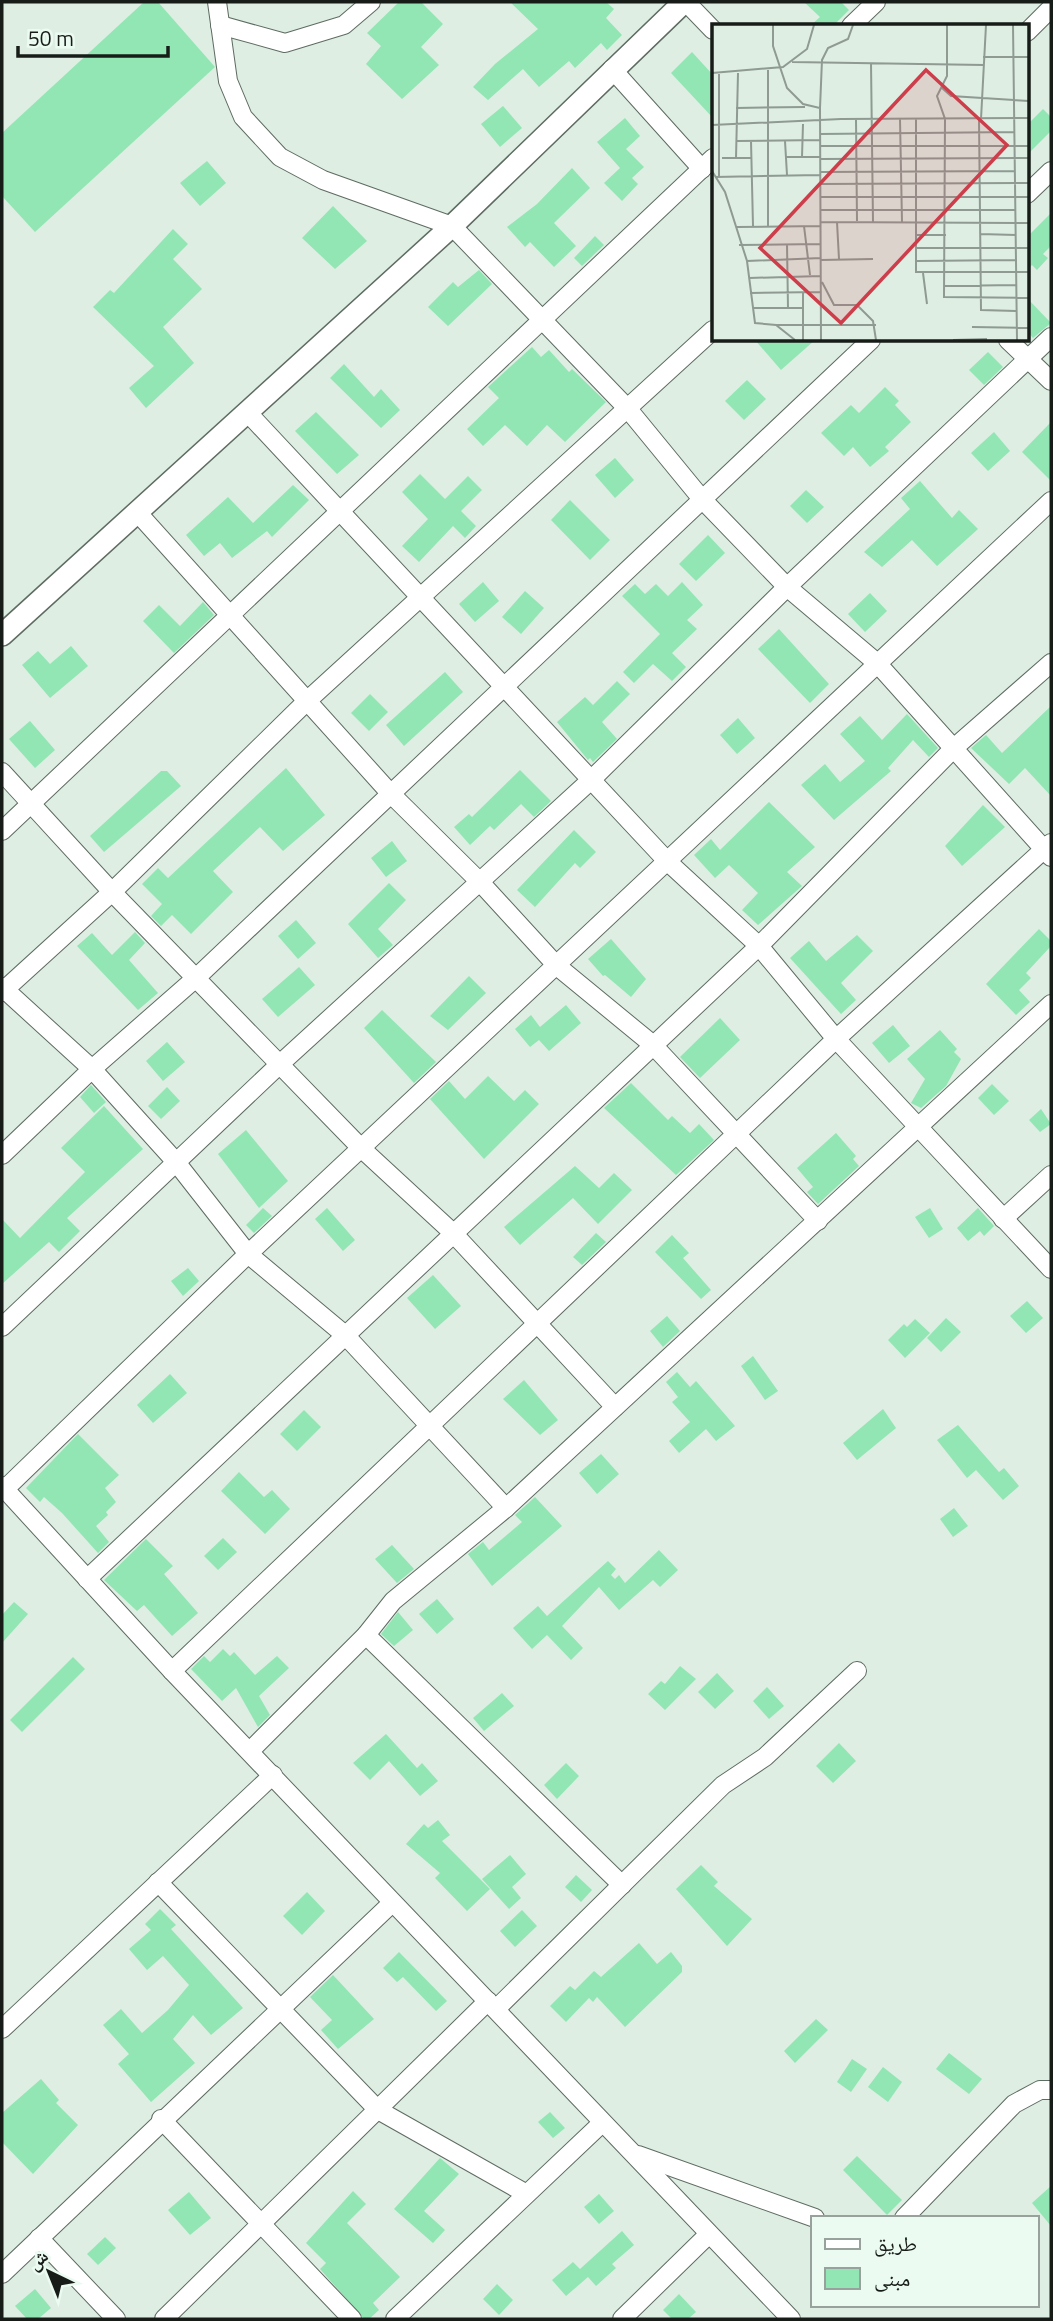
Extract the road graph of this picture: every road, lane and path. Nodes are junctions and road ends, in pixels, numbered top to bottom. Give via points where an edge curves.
1 (217, 2) edge
2 (371, 2) edge
3 (685, 2) edge
4 (876, 2) edge
5 (1051, 8) edge
6 (853, 24) edge
7 (220, 25) junction
8 (712, 29) edge
9 (1028, 31) edge
10 (612, 69) junction
11 (708, 163) edge
12 (1051, 171) edge
13 (1028, 193) edge
14 (452, 226) junction
15 (545, 320) junction
16 (712, 331) edge
17 (1051, 337) edge
18 (870, 341) edge
19 (1009, 341) edge
20 (1028, 359) junction
21 (1051, 381) edge
22 (628, 409) junction
23 (248, 412) junction
24 (701, 498) junction
25 (1051, 502) edge
26 (340, 510) junction
27 (137, 512) junction
28 (787, 587) junction
29 (420, 597) junction
30 (230, 613) junction
31 (2, 635) edge
32 (877, 663) junction
33 (1051, 663) edge
34 (506, 686) junction
35 (308, 700) junction
36 (955, 747) junction
37 (2, 772) edge
38 (591, 780) junction
39 (390, 793) junction
40 (31, 803) junction
41 (2, 831) edge
42 (1049, 850) edge
43 (668, 862) junction
44 (480, 882) junction
45 (112, 891) junction
46 (759, 946) junction
47 (557, 966) junction
48 (197, 977) junction
49 (3, 990) edge
50 (1051, 1004) edge
51 (836, 1039) junction
52 (652, 1044) junction
53 (281, 1063) junction
54 (92, 1069) junction
55 (919, 1129) junction
56 (738, 1133) junction
57 (361, 1148) junction
58 (2, 1155) edge
59 (176, 1162) junction
60 (1051, 1175) edge
61 (1003, 1219) junction
62 (818, 1221) junction
63 (453, 1232) junction
64 (248, 1254) junction
65 (1051, 1269) edge
66 (538, 1325) junction
67 (2, 1327) edge
68 (345, 1335) junction
69 (615, 1407) junction
70 (429, 1425) junction
71 (3, 1488) edge
72 (506, 1508) junction
73 (87, 1579) junction
74 (366, 1635) junction
75 (172, 1671) junction
76 (857, 1671) dead end
77 (250, 1751) junction
78 (273, 1775) junction
79 (158, 1882) junction
80 (622, 1885) junction
81 (392, 1903) junction
82 (492, 2005) junction
83 (279, 2009) junction
84 (2, 2029) edge
85 (1051, 2090) edge
86 (378, 2109) junction
87 (162, 2119) junction
88 (602, 2123) junction
89 (631, 2152) junction
90 (525, 2193) junction
91 (906, 2216) edge
92 (811, 2217) edge
93 (263, 2223) junction
94 (709, 2234) junction
95 (39, 2238) junction
96 (2, 2274) edge
97 (116, 2319) edge
98 (164, 2319) edge
99 (352, 2319) edge
100 (395, 2319) edge
101 (622, 2319) edge
102 (791, 2319) edge

1 - 7 street
2 - 7 street via 344,25 285,43
3 - 8 street
3 - 10 street
4 - 6 street
5 - 9 street
7 - 14 street via 228,81 243,117 280,158 323,180
10 - 11 street
10 - 14 street
11 - 15 street
12 - 13 street
14 - 15 street
14 - 23 street
15 - 22 street
15 - 26 street
16 - 22 street
17 - 20 street
18 - 24 street
19 - 20 street
20 - 21 street
20 - 28 street
22 - 24 street
22 - 29 street
23 - 26 street
23 - 27 street
24 - 28 street
24 - 34 street
25 - 32 street
26 - 29 street
26 - 30 street
27 - 30 street
27 - 31 street
28 - 32 street
28 - 38 street
29 - 34 street
29 - 35 street
30 - 35 street
30 - 40 street
32 - 36 street
32 - 43 street
33 - 36 street
34 - 38 street
34 - 39 street
35 - 39 street
35 - 45 street
36 - 42 street
36 - 46 street
37 - 40 street
38 - 43 street
38 - 44 street
39 - 44 street
39 - 48 street
40 - 41 street
40 - 45 street
42 - 51 street
43 - 46 street
43 - 47 street
44 - 47 street
44 - 53 street
45 - 48 street
45 - 49 street
46 - 51 street
46 - 52 street
47 - 52 street
47 - 57 street
48 - 53 street
48 - 54 street
49 - 54 street
50 - 55 street
51 - 55 street
51 - 56 street
52 - 56 street
52 - 63 street
53 - 57 street
53 - 59 street
54 - 58 street
54 - 59 street
55 - 61 street
55 - 62 street
56 - 62 street
56 - 66 street
57 - 63 street
57 - 64 street
59 - 64 street
59 - 67 street
60 - 61 street
61 - 65 street
62 - 69 street
63 - 66 street
63 - 68 street
64 - 68 street
64 - 71 street
66 - 69 street
66 - 70 street
68 - 70 street
68 - 73 street
69 - 72 street
70 - 72 street
70 - 75 street
71 - 73 street
72 - 74 street via 393,1601
73 - 75 street
74 - 77 street
74 - 80 street
75 - 77 street
76 - 80 street via 765,1757 723,1785
77 - 78 street
78 - 79 street
78 - 81 street
79 - 83 street
79 - 84 street
80 - 82 street
81 - 82 street
81 - 83 street
82 - 86 street
82 - 88 street
83 - 86 street
83 - 87 street
85 - 91 street via 1040,2090 1014,2104
86 - 90 street
86 - 93 street
87 - 93 street
87 - 95 street
88 - 89 street
88 - 90 street
89 - 92 street
89 - 94 street
90 - 100 street
93 - 98 street
93 - 99 street
94 - 101 street
94 - 102 street
95 - 96 street
95 - 97 street

